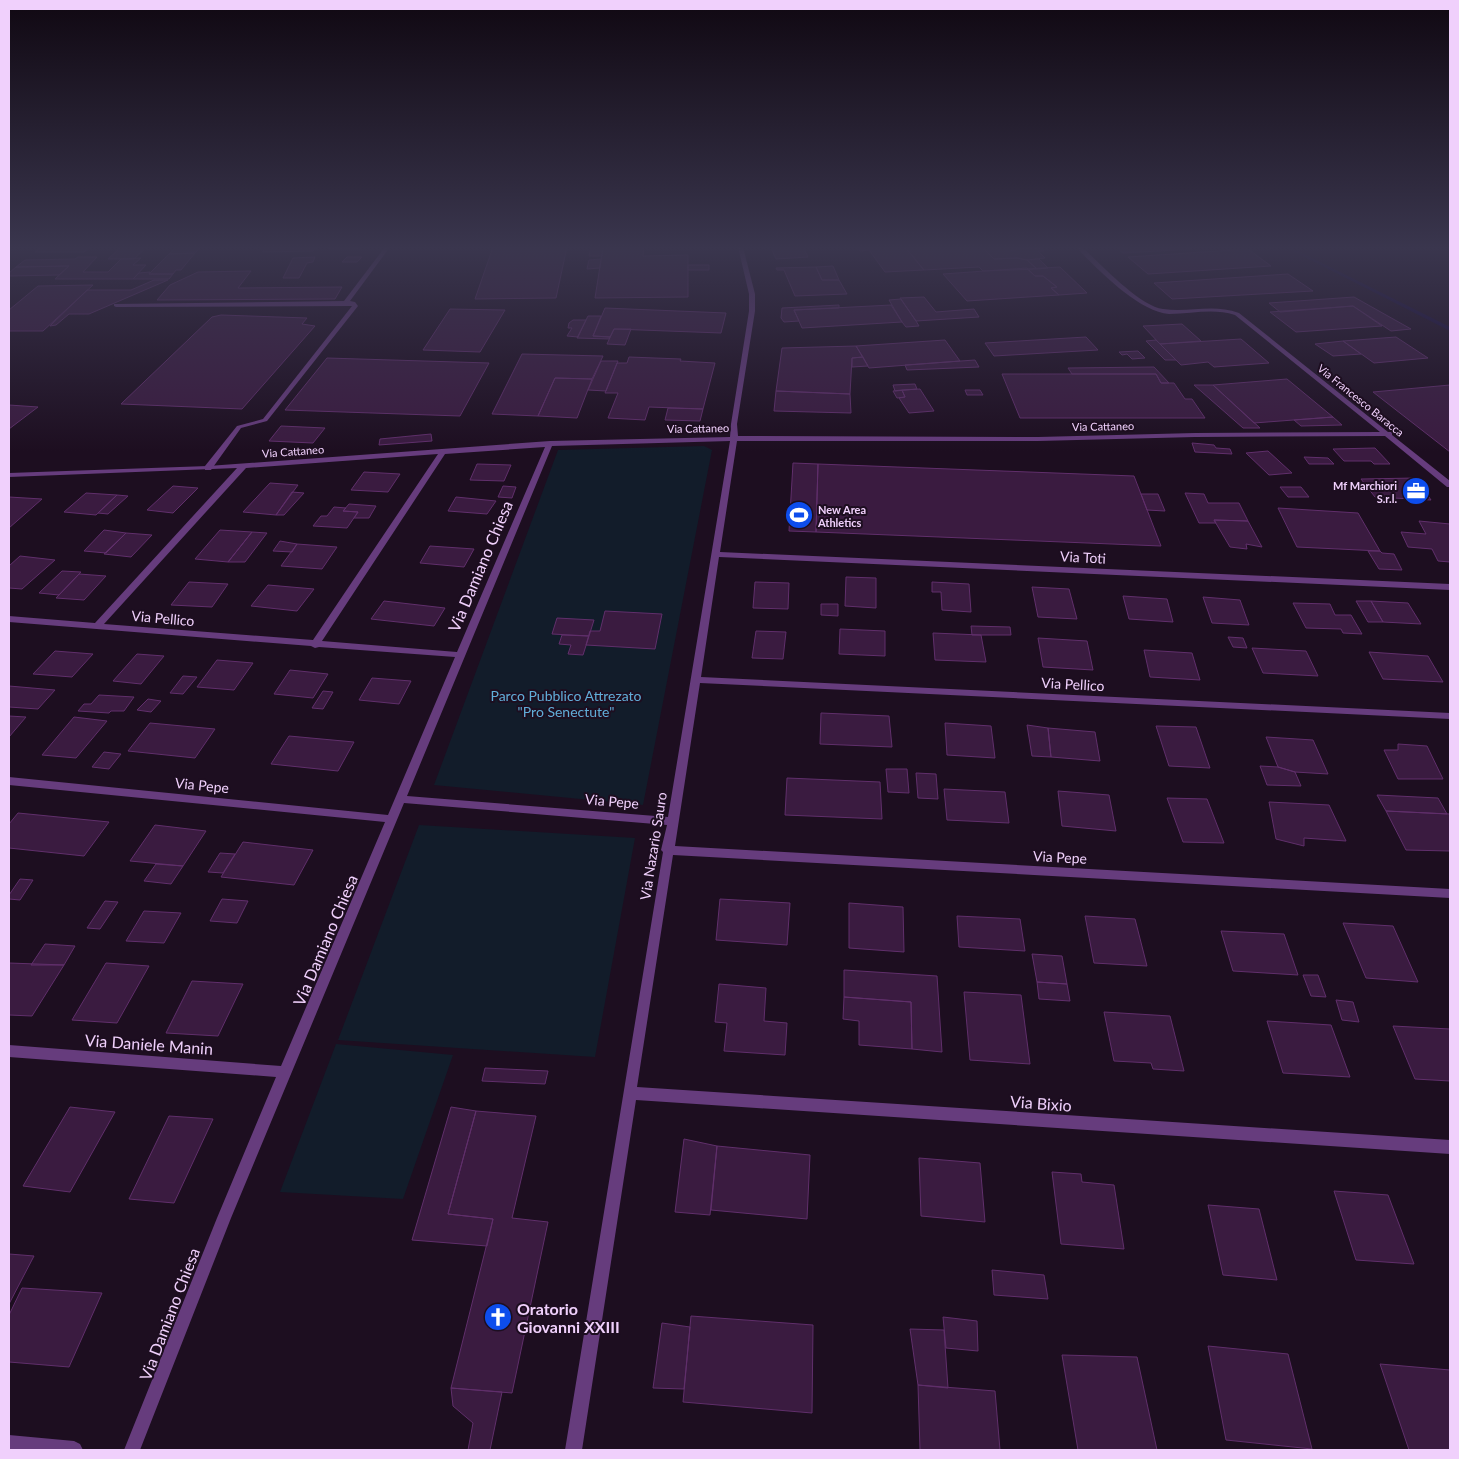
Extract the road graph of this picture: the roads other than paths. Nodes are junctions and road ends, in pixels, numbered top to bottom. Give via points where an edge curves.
1 (348, 315) edge
2 (751, 315) edge
3 (1238, 315) edge
4 (1389, 434) junction
5 (734, 438) junction
6 (550, 443) junction
7 (444, 450) junction
8 (243, 466) junction
9 (208, 468) junction
10 (9, 475) edge
11 (1450, 484) edge
12 (715, 554) junction
13 (1450, 587) edge
14 (9, 619) edge
15 (98, 626) junction
16 (315, 644) junction
17 (460, 655) junction
18 (695, 680) junction
19 (1450, 716) edge
20 (9, 781) edge
21 (400, 799) junction
22 (393, 819) junction
23 (672, 821) junction
24 (667, 850) junction
25 (1450, 894) edge
26 (9, 1051) edge
27 (286, 1072) junction
28 (630, 1093) junction
29 (1450, 1148) edge
30 (9, 1444) edge
31 (74, 1450) edge
32 (132, 1450) edge
33 (573, 1450) edge

1 - 9 street via 264,420 239,427
2 - 5 street, Via Nazario Sauro
3 - 4 street, Via Francesco Baracca
4 - 5 street, Via Cattaneo via 1038,439
4 - 11 street, Via Francesco Baracca
5 - 6 street, Via Cattaneo
5 - 12 street, Via Nazario Sauro
6 - 7 street, Via Cattaneo
6 - 17 street, Via Damiano Chiesa
7 - 8 street, Via Cattaneo
7 - 16 street
8 - 9 street, Via Cattaneo
8 - 15 street
9 - 10 street, Via Cattaneo
12 - 13 street, Via Toti
12 - 18 street, Via Nazario Sauro
14 - 15 street, Via Pellico
15 - 16 street, Via Pellico
16 - 17 street, Via Pellico
17 - 21 street, Via Damiano Chiesa
18 - 19 street, Via Pellico
18 - 23 street, Via Nazario Sauro
20 - 22 street, Via Pepe
21 - 22 street, Via Damiano Chiesa
21 - 23 street, Via Pepe
22 - 27 street, Via Damiano Chiesa
23 - 24 street, Via Nazario Sauro
24 - 25 street, Via Pepe
24 - 28 street, Via Nazario Sauro
26 - 27 street, Via Daniele Manin
27 - 32 street, Via Damiano Chiesa
28 - 29 street, Via Bixio
28 - 33 street, Via Nazario Sauro
30 - 31 street

